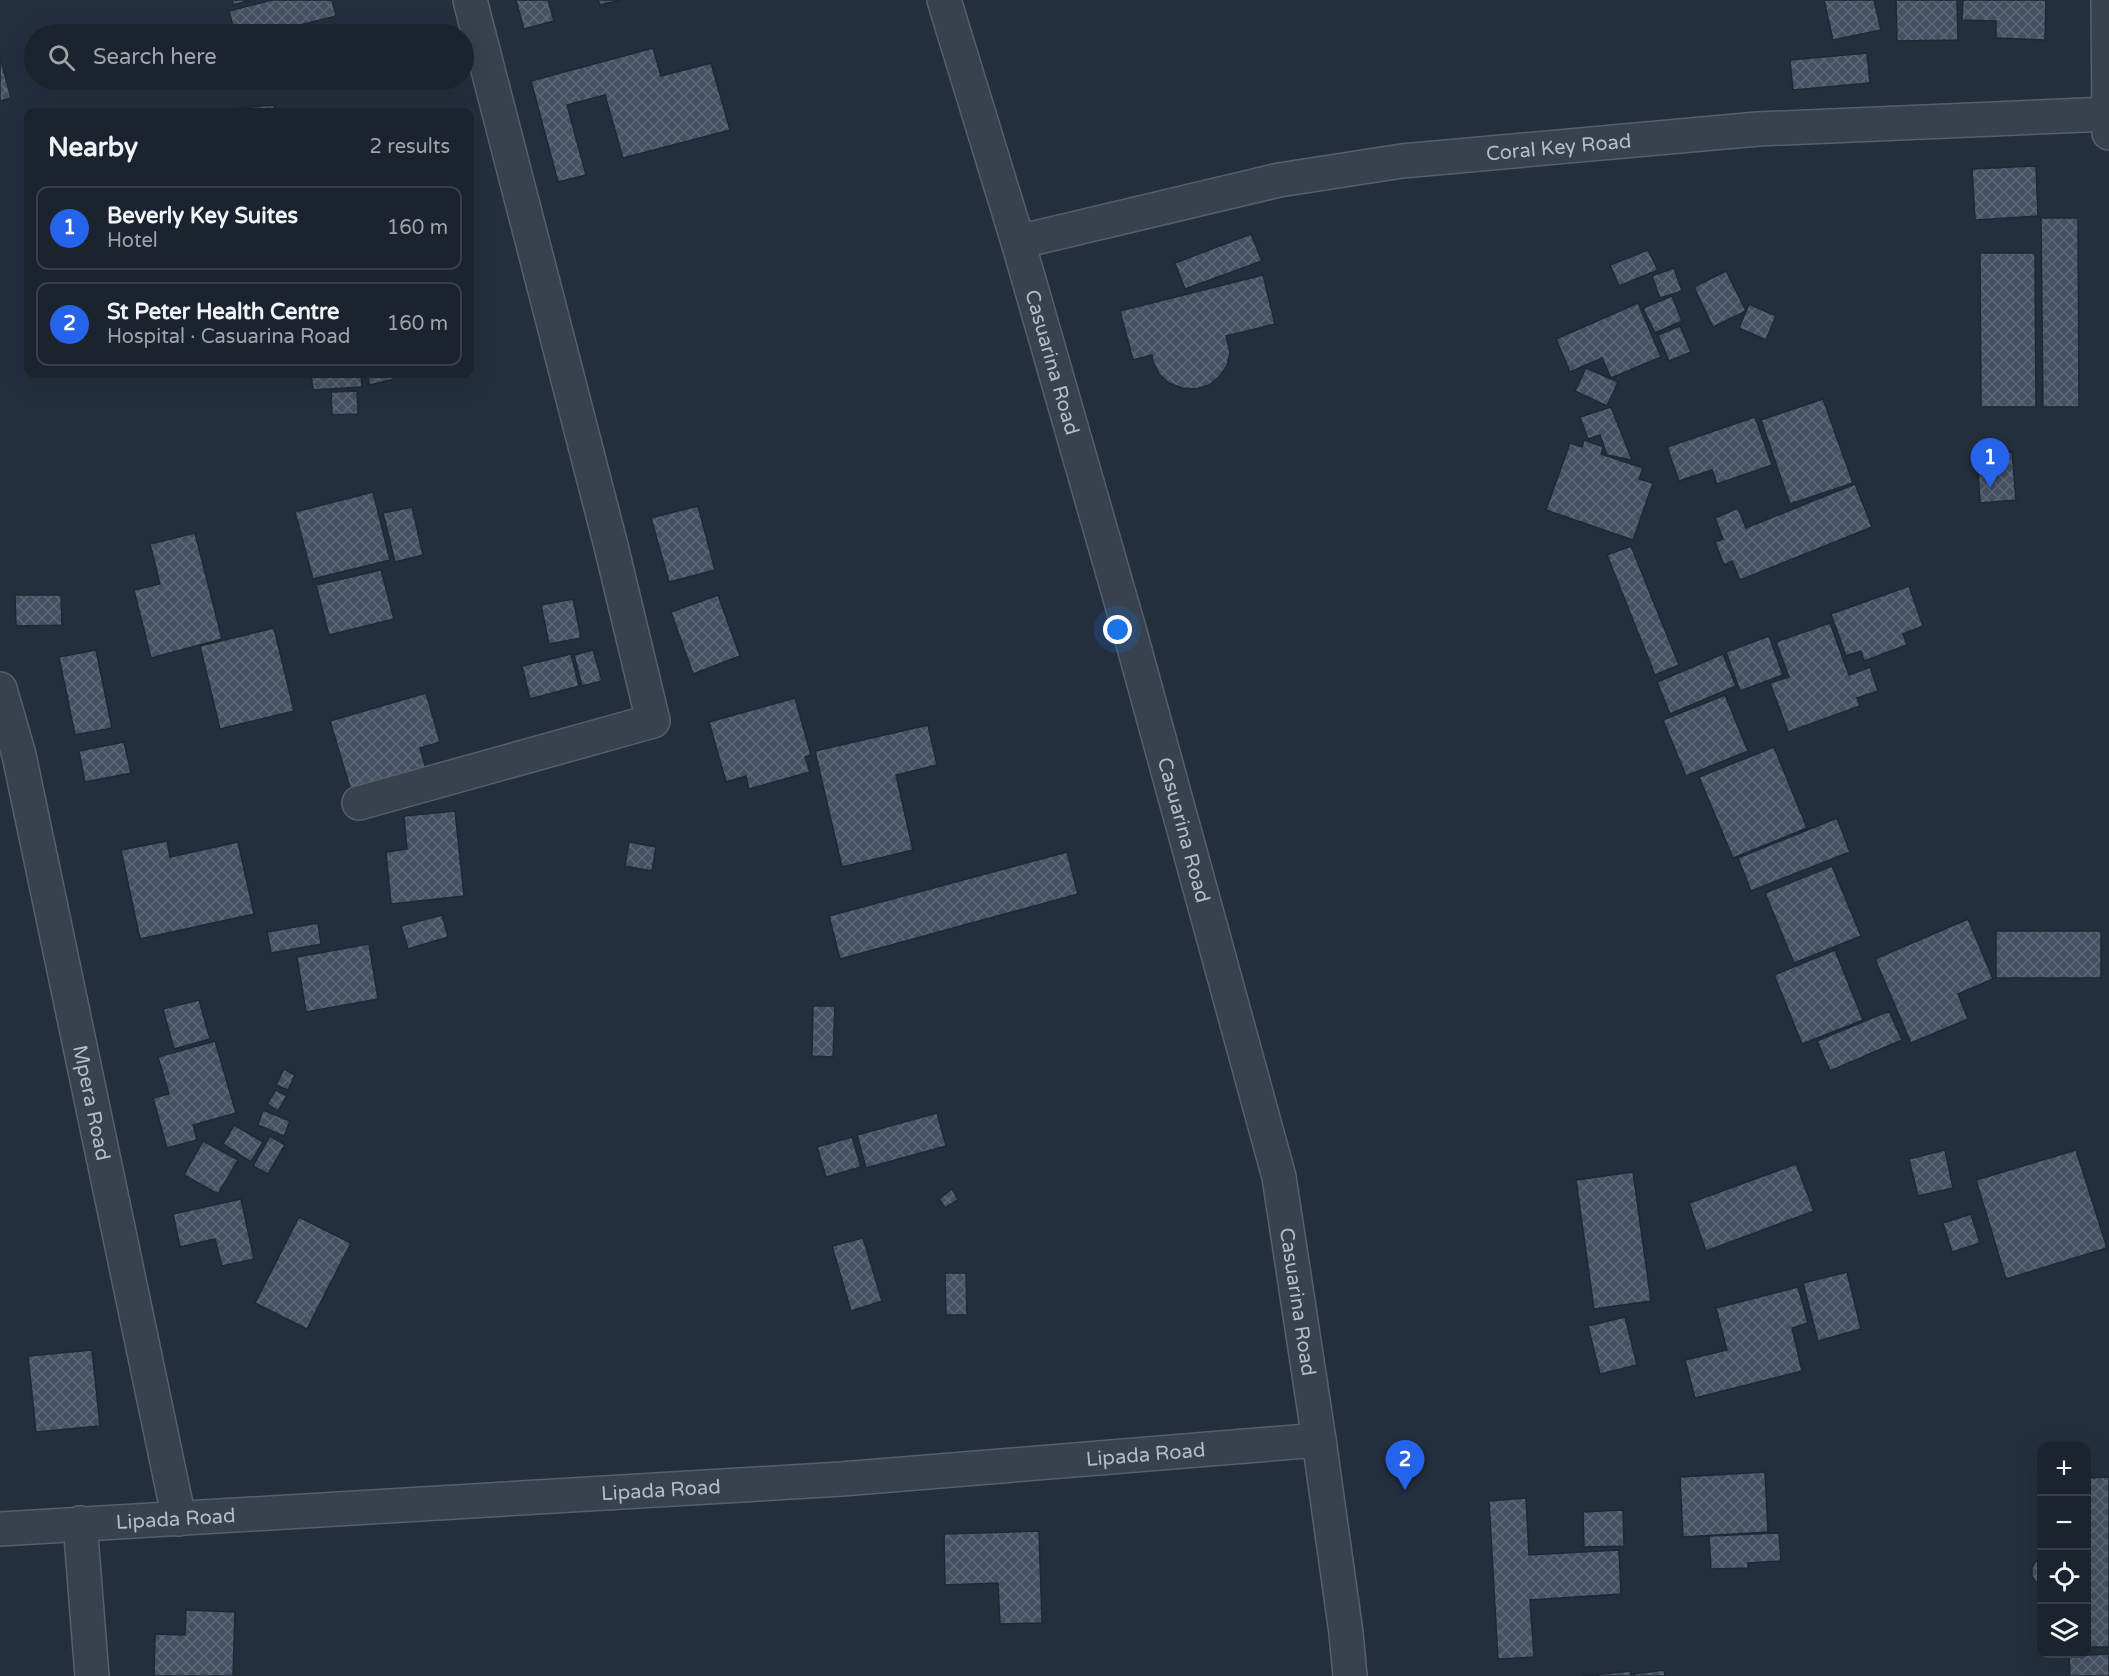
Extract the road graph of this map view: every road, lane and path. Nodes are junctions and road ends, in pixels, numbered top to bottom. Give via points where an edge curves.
1 (470, 0) edge
2 (944, 0) edge
3 (2108, 0) edge
4 (2108, 114) edge
5 (2109, 133) edge
6 (1018, 242) junction
7 (0, 689) edge
8 (9, 756) edge
9 (359, 803) dead end
10 (1319, 1440) junction
11 (179, 1519) junction
12 (80, 1523) junction
13 (0, 1529) edge
14 (92, 1676) edge
15 (1350, 1676) edge

1 - 9 street via 609,535 653,721
2 - 6 street, Casuarina Road
3 - 4 street
4 - 5 street
4 - 6 street, Coral Key Road via 1758,129 1402,161 1279,180
6 - 10 street, Casuarina Road via 1279,1177
7 - 8 street, Mpera Road
8 - 11 street, Mpera Road
10 - 11 street, Lipada Road via 842,1479
10 - 15 street, Casuarina Road
11 - 12 street, Lipada Road
12 - 13 street, Lipada Road
12 - 14 street

